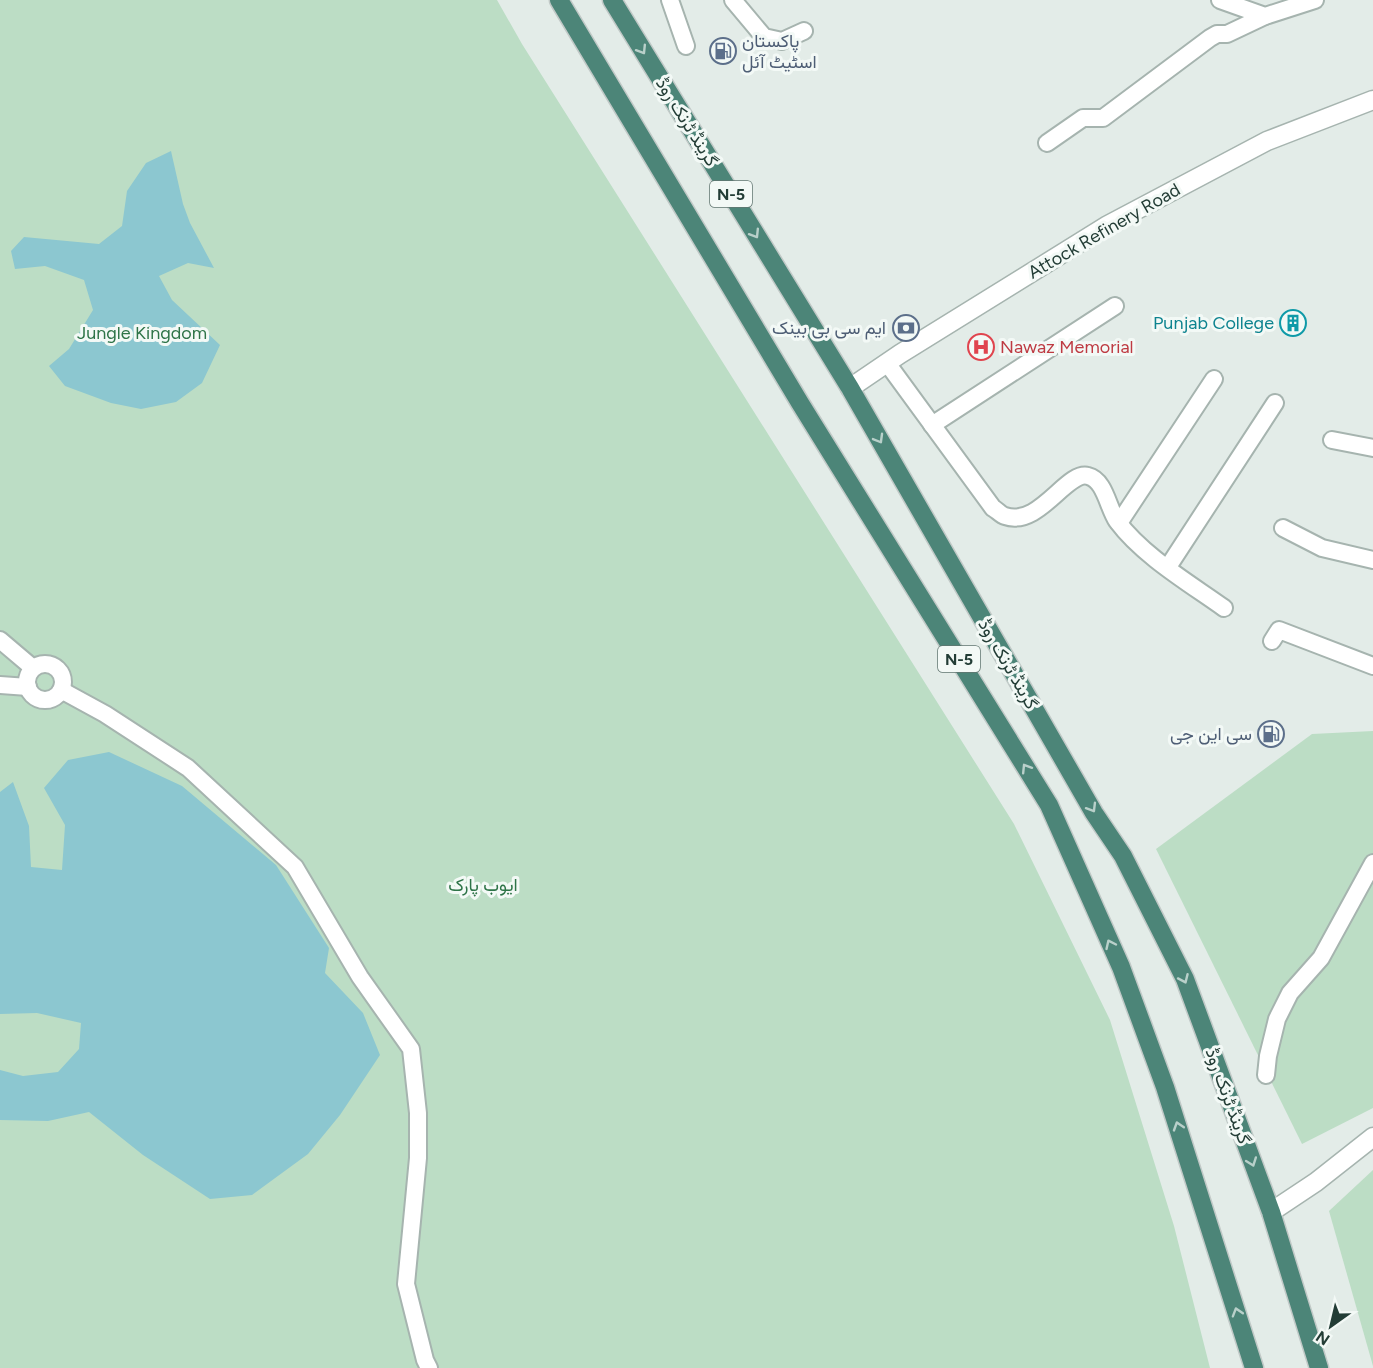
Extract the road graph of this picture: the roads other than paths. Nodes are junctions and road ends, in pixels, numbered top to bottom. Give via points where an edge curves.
1 (559, 0) edge
2 (612, 0) edge
3 (670, 0) edge
4 (733, 0) edge
5 (1220, 0) edge
6 (1315, 0) edge
7 (1295, 3) edge
8 (1265, 16) junction
9 (804, 31) dead end
10 (687, 46) dead end
11 (1373, 100) edge
12 (1047, 143) dead end
13 (1116, 306) dead end
14 (887, 363) junction
15 (1214, 380) dead end
16 (850, 388) junction
17 (1275, 403) dead end
18 (932, 425) junction
19 (1332, 440) dead end
20 (1373, 448) edge
21 (1119, 523) junction
22 (1283, 528) dead end
23 (1373, 560) edge
24 (1168, 567) junction
25 (1224, 608) dead end
26 (0, 640) edge
27 (1272, 641) dead end
28 (1373, 666) edge
29 (33, 668) junction
30 (0, 685) edge
31 (28, 687) junction
32 (61, 690) junction
33 (1373, 862) edge
34 (1266, 1075) dead end
35 (1373, 1137) edge
36 (1271, 1212) junction
37 (429, 1368) edge
38 (1254, 1368) edge
39 (1319, 1368) edge

38 -> 1 highway, گرینڈ ٹرنک روڈ / N-5 via 1165,1087 1120,967 1049,804 800,403
2 -> 16 highway, گرینڈ ٹرنک روڈ / N-5
3 - 10 street
4 - 9 street via 764,37 782,41
5 - 8 street
6 - 7 street
7 - 8 street
8 - 12 street via 1210,38 1103,118 1083,118
11 - 14 street, Attock Refinery Road via 1267,141 1108,225
13 - 18 street
14 - 16 street, Attock Refinery Road
14 - 18 street
15 - 21 street
16 -> 36 highway, گرینڈ ٹرنک روڈ / N-5 via 1122,856 1185,980
17 - 24 street
18 - 21 street via 993,508 1005,516 1035,512 1078,476 1089,476 1099,484
19 - 20 street
21 - 24 street via 1133,541
22 - 23 street via 1322,548
24 - 25 street
26 - 29 street
27 - 28 street via 1279,630
29 - 31 street
29 - 32 street via 53,666 62,676
30 - 31 street
31 - 32 street via 37,698 44,699
32 - 37 street via 188,768 295,867 360,977 411,1049 418,1113 418,1165 406,1284
33 - 34 street via 1321,958 1290,993 1277,1019
35 - 36 street
36 - 39 highway, گرینڈ ٹرنک روڈ / N-5

